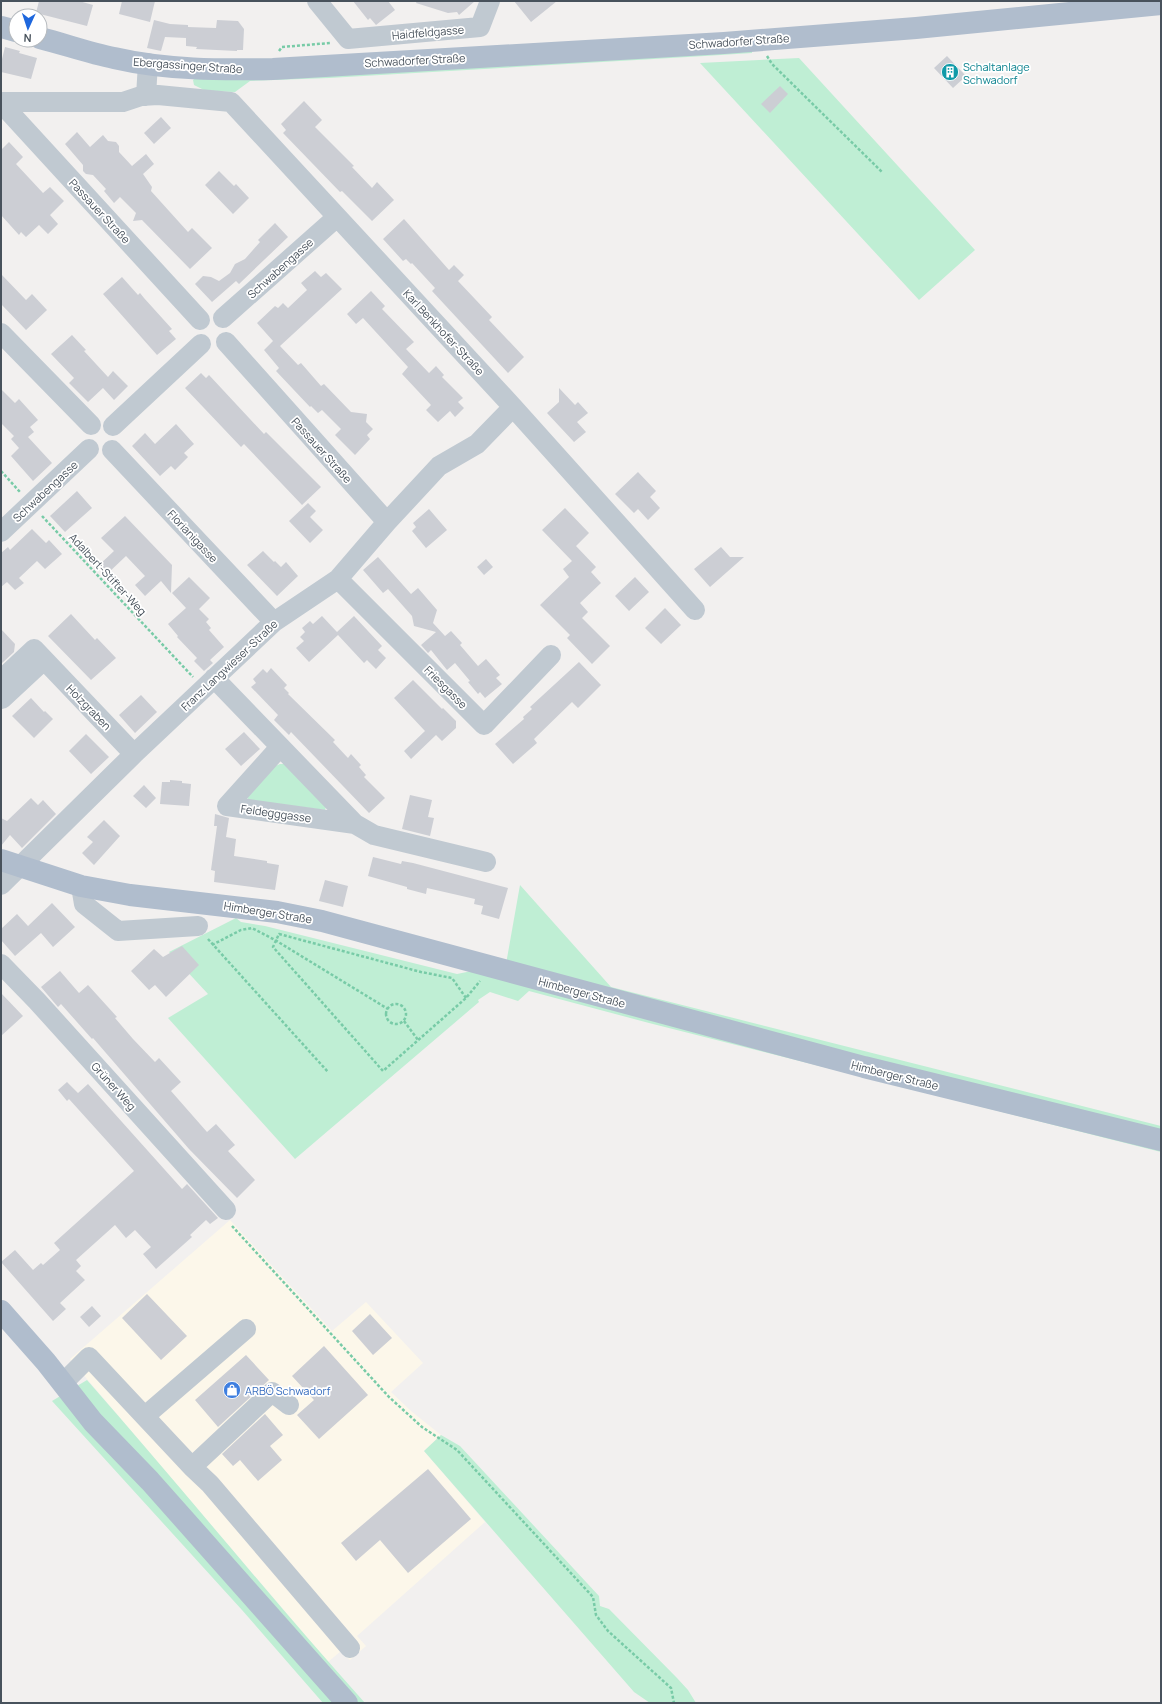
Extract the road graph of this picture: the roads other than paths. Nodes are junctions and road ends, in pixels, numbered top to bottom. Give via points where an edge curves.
1 (317, 1) edge
2 (490, 1) edge
3 (1161, 4) edge
4 (48, 40) edge
5 (148, 63) junction
6 (315, 66) joint
7 (182, 67) junction
8 (146, 96) junction
9 (170, 96) junction
10 (1, 102) edge
11 (337, 217) junction
12 (223, 318) junction
13 (200, 320) junction
14 (1, 332) edge
15 (226, 342) junction
16 (201, 344) junction
17 (513, 407) junction
18 (91, 426) junction
19 (113, 426) junction
20 (89, 449) junction
21 (112, 450) junction
22 (387, 522) junction
23 (1, 532) edge
24 (338, 579) junction
25 (695, 610) dead end
26 (274, 622) junction
27 (551, 655) dead end
28 (44, 660) junction
29 (1, 680) edge
30 (209, 683) junction
31 (1, 698) edge
32 (280, 747) junction
33 (134, 754) junction
34 (355, 824) junction
35 (486, 862) dead end
36 (10, 863) edge
37 (1, 885) edge
38 (81, 886) junction
39 (198, 926) road end
40 (1, 964) edge
41 (1161, 1140) edge
42 (226, 1210) road end
43 (1, 1312) edge
44 (246, 1329) dead end
45 (63, 1383) junction
46 (289, 1405) dead end
47 (145, 1416) junction
48 (192, 1467) junction
49 (350, 1648) dead end
50 (347, 1703) edge

1 - 2 street, Haidfeldgasse via 348,39 480,27
3 - 6 main road, Schwadorfer Straße via 762,40
4 - 5 main road, Ebergassinger Straße via 114,58
5 - 7 main road, Ebergassinger Straße
5 - 8 street
6 - 7 main road, Ebergassinger Straße via 225,70
7 - 9 street
8 - 9 street, Karl Benkhofer-Straße
8 - 10 street, Karl Benkhofer-Straße via 123,102
9 - 11 street, Karl Benkhofer-Straße via 231,102
10 - 13 street, Passauer Straße
11 - 12 street, Schwabengasse
11 - 17 street, Karl Benkhofer-Straße
12 - 13 street via 212,314
12 - 15 street via 229,327
13 - 16 street via 196,325 195,334
14 - 18 street
15 - 16 street via 210,349
15 - 22 street, Passauer Straße
16 - 19 street
17 - 22 street, Franz Langwieser-Straße via 477,444 439,466
17 - 25 street, Karl Benkhofer-Straße
18 - 19 street via 104,422
18 - 20 street via 85,441
19 - 21 street via 118,435
20 - 21 street via 98,454
20 - 23 street, Schwabengasse
21 - 26 street, Florianigasse
22 - 24 street, Franz Langwieser-Straße
24 - 26 street, Franz Langwieser-Straße
24 - 27 street, Friesgasse via 484,725
26 - 30 street, Franz Langwieser-Straße
28 - 29 street, Holzgraben via 34,649
28 - 31 street via 2,700
28 - 33 street, Holzgraben
30 - 32 street, Feldegggasse
30 - 33 street, Franz Langwieser-Straße
32 - 34 street, Feldegggasse
32 - 34 street, Feldegggasse via 227,806
33 - 36 street, Franz Langwieser-Straße
34 - 35 street, Feldegggasse via 374,835
36 - 37 street, Franz Langwieser-Straße
36 - 38 main road, Himberger Straße
38 - 39 street via 84,904 118,931
38 - 41 main road, Himberger Straße via 130,895 277,912 322,921 864,1067
40 - 42 street, Grüner Weg
43 - 45 main road
44 - 47 street
45 - 47 street via 89,1357
45 - 50 main road via 93,1422 150,1481
46 - 48 street via 272,1392
47 - 48 street
48 - 49 street via 210,1484

